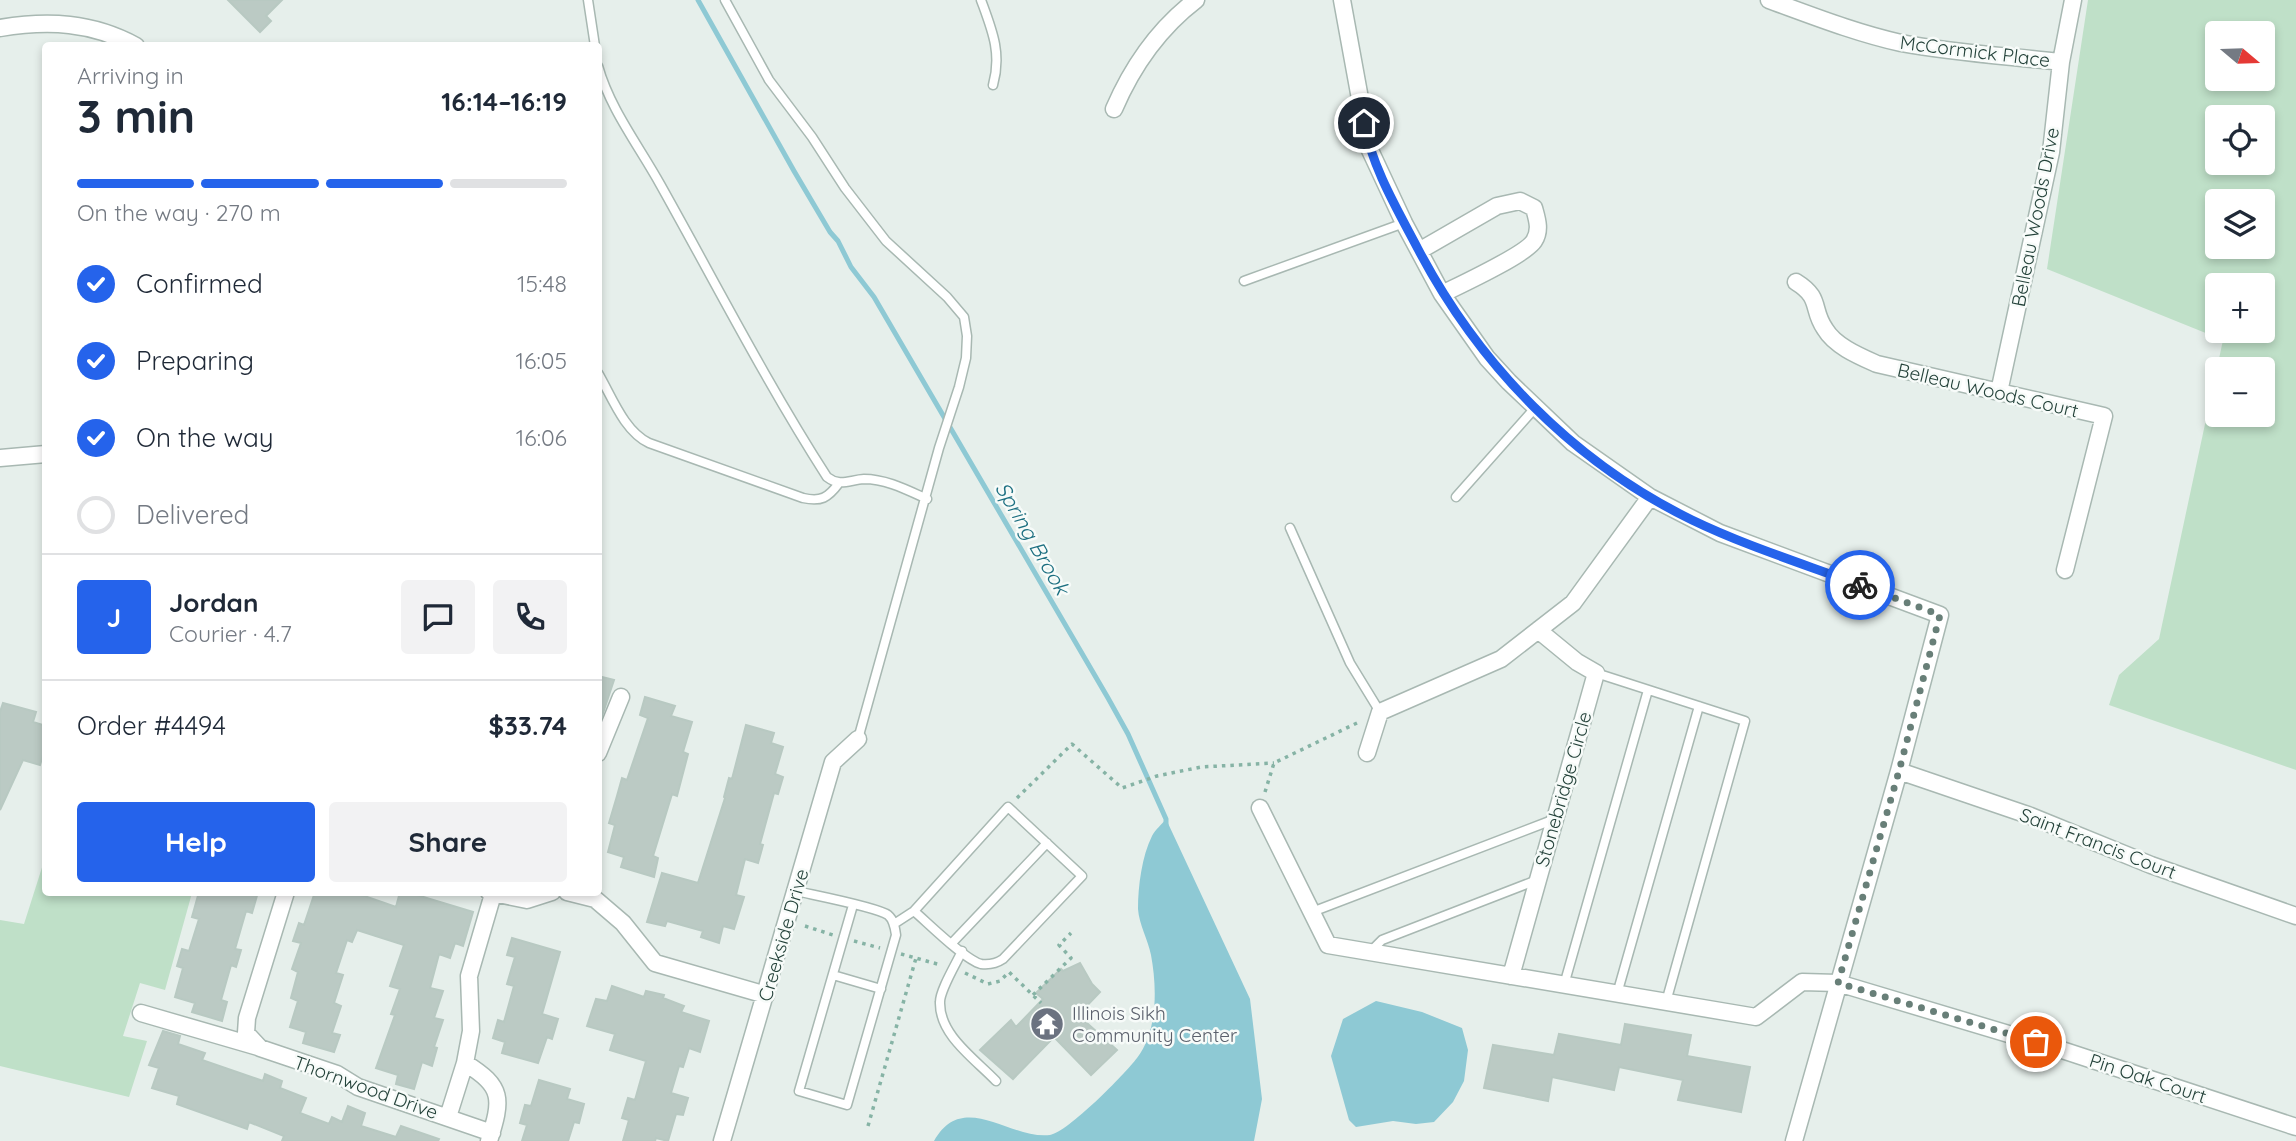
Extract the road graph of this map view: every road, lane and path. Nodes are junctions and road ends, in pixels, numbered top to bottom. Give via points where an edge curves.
1 (588, 0) edge
2 (725, 0) edge
3 (981, 0) edge
4 (1196, 0) edge
5 (1342, 0) edge
6 (1769, 0) edge
7 (2073, 0) edge
8 (0, 28) edge
9 (127, 42) edge
10 (593, 42) edge
11 (2060, 62) junction
12 (993, 85) dead end
13 (602, 88) edge
14 (1114, 109) dead end
15 (1404, 223) junction
16 (1419, 251) junction
17 (1244, 281) dead end
18 (1796, 282) dead end
19 (1442, 294) junction
20 (602, 380) edge
21 (1999, 392) junction
22 (1535, 408) junction
23 (42, 454) edge
24 (0, 458) edge
25 (839, 483) junction
26 (1456, 497) dead end
27 (1650, 497) junction
28 (927, 499) junction
29 (1290, 528) dead end
30 (2065, 570) dead end
31 (1538, 630) junction
32 (1596, 673) junction
33 (1648, 690) junction
34 (621, 697) dead end
35 (1699, 706) junction
36 (1380, 712) junction
37 (858, 739) joint
38 (602, 743) edge
39 (1367, 753) dead end
40 (1274, 763) junction
41 (1899, 771) junction
42 (1008, 807) junction
43 (1260, 808) joint
44 (1555, 819) junction
45 (1047, 843) junction
46 (1538, 880) junction
47 (796, 891) junction
48 (284, 896) edge
49 (490, 896) edge
50 (506, 896) edge
51 (540, 896) edge
52 (583, 896) edge
53 (853, 905) junction
54 (914, 911) junction
55 (1312, 912) junction
56 (2296, 916) edge
57 (894, 924) junction
58 (1071, 933) dead end
59 (951, 943) junction
60 (962, 951) junction
61 (1370, 952) junction
62 (916, 958) dead end
63 (953, 969) junction
64 (833, 975) junction
65 (1511, 976) junction
66 (1838, 983) junction
67 (1564, 985) junction
68 (881, 989) junction
69 (1617, 994) junction
70 (766, 995) junction
71 (1033, 995) junction
72 (1666, 1002) junction
73 (1041, 1003) dead end
74 (141, 1013) dead end
75 (246, 1025) junction
76 (222, 1037) junction
77 (260, 1048) junction
78 (465, 1063) junction
79 (996, 1081) dead end
80 (448, 1117) junction
81 (868, 1126) dead end
82 (2296, 1127) edge
83 (491, 1137) edge
84 (724, 1140) edge
85 (1794, 1141) edge

1 - 10 lane
2 - 28 lane via 769,80 845,188 886,241 964,317 966,358
3 - 12 lane via 998,54
4 - 14 street via 1159,33 1126,81
5 - 15 street via 1368,148
6 - 11 street, McCormick Place via 1900,42
7 - 11 street, Belleau Woods Drive
8 - 9 street via 62,23 97,29
11 - 21 street, Belleau Woods Drive via 2051,152
13 - 25 lane via 761,368 827,477
15 - 16 street
15 - 17 lane
16 - 19 street
16 - 19 street via 1497,206 1520,201 1534,208 1539,225 1534,242 1508,261
18 - 21 street, Belleau Woods Court via 1816,301 1824,328 1859,356 1900,371
19 - 22 street via 1488,358
20 - 25 lane via 629,427 649,443 815,501 831,495
21 - 30 street, Belleau Woods Court via 2104,416
22 - 26 lane
22 - 27 street via 1573,443
23 - 24 street
25 - 28 lane via 886,482
27 - 31 street via 1573,603
27 - 41 street via 1720,533 1940,615
28 - 37 lane
29 - 36 lane via 1350,663
31 - 32 street
31 - 36 street via 1501,659
32 - 33 lane
32 - 44 street, Stonebridge Circle
33 - 35 lane
33 - 67 lane
34 - 38 street
35 - 69 lane
35 - 72 lane via 1745,721
36 - 39 street
36 - 40 path
37 - 47 street, Creekside Drive via 833,762
40 - 42 path via 1201,767 1122,788 1072,744
40 - 43 path
41 - 56 street, Saint Francis Court
41 - 66 street
42 - 45 lane
42 - 54 lane
43 - 55 street
44 - 46 street, Stonebridge Circle
44 - 55 lane
45 - 59 lane
45 - 60 lane via 1082,876 1003,959 981,964
46 - 61 lane via 1382,940
46 - 65 street, Stonebridge Circle
47 - 53 lane
47 - 70 street, Creekside Drive
48 - 75 street
49 - 78 street via 469,976 471,1031
50 - 51 street via 527,900
52 - 70 street via 595,899 624,923 655,963
53 - 57 lane via 887,915
53 - 64 lane
54 - 57 lane
54 - 59 lane
55 - 61 street via 1328,945
57 - 68 lane via 896,935
58 - 71 path via 1059,945 1071,958
59 - 60 lane
60 - 63 lane
61 - 65 street
62 - 81 path
63 - 71 path via 988,984 1009,972
63 - 79 lane via 939,1000 946,1030
64 - 68 lane
64 - 68 lane via 799,1091 811,1095 847,1105
65 - 67 street
66 - 72 street via 1802,982 1756,1017
66 - 82 street, Pin Oak Court
66 - 85 street
67 - 69 street
69 - 72 street
70 - 84 street, Creekside Drive
71 - 73 path
74 - 76 street
75 - 76 street
75 - 77 street, Thornwood Drive
76 - 77 street
77 - 80 street, Thornwood Drive
78 - 80 street
78 - 83 street via 485,1075 497,1091 498,1112
80 - 83 street, Thornwood Drive

